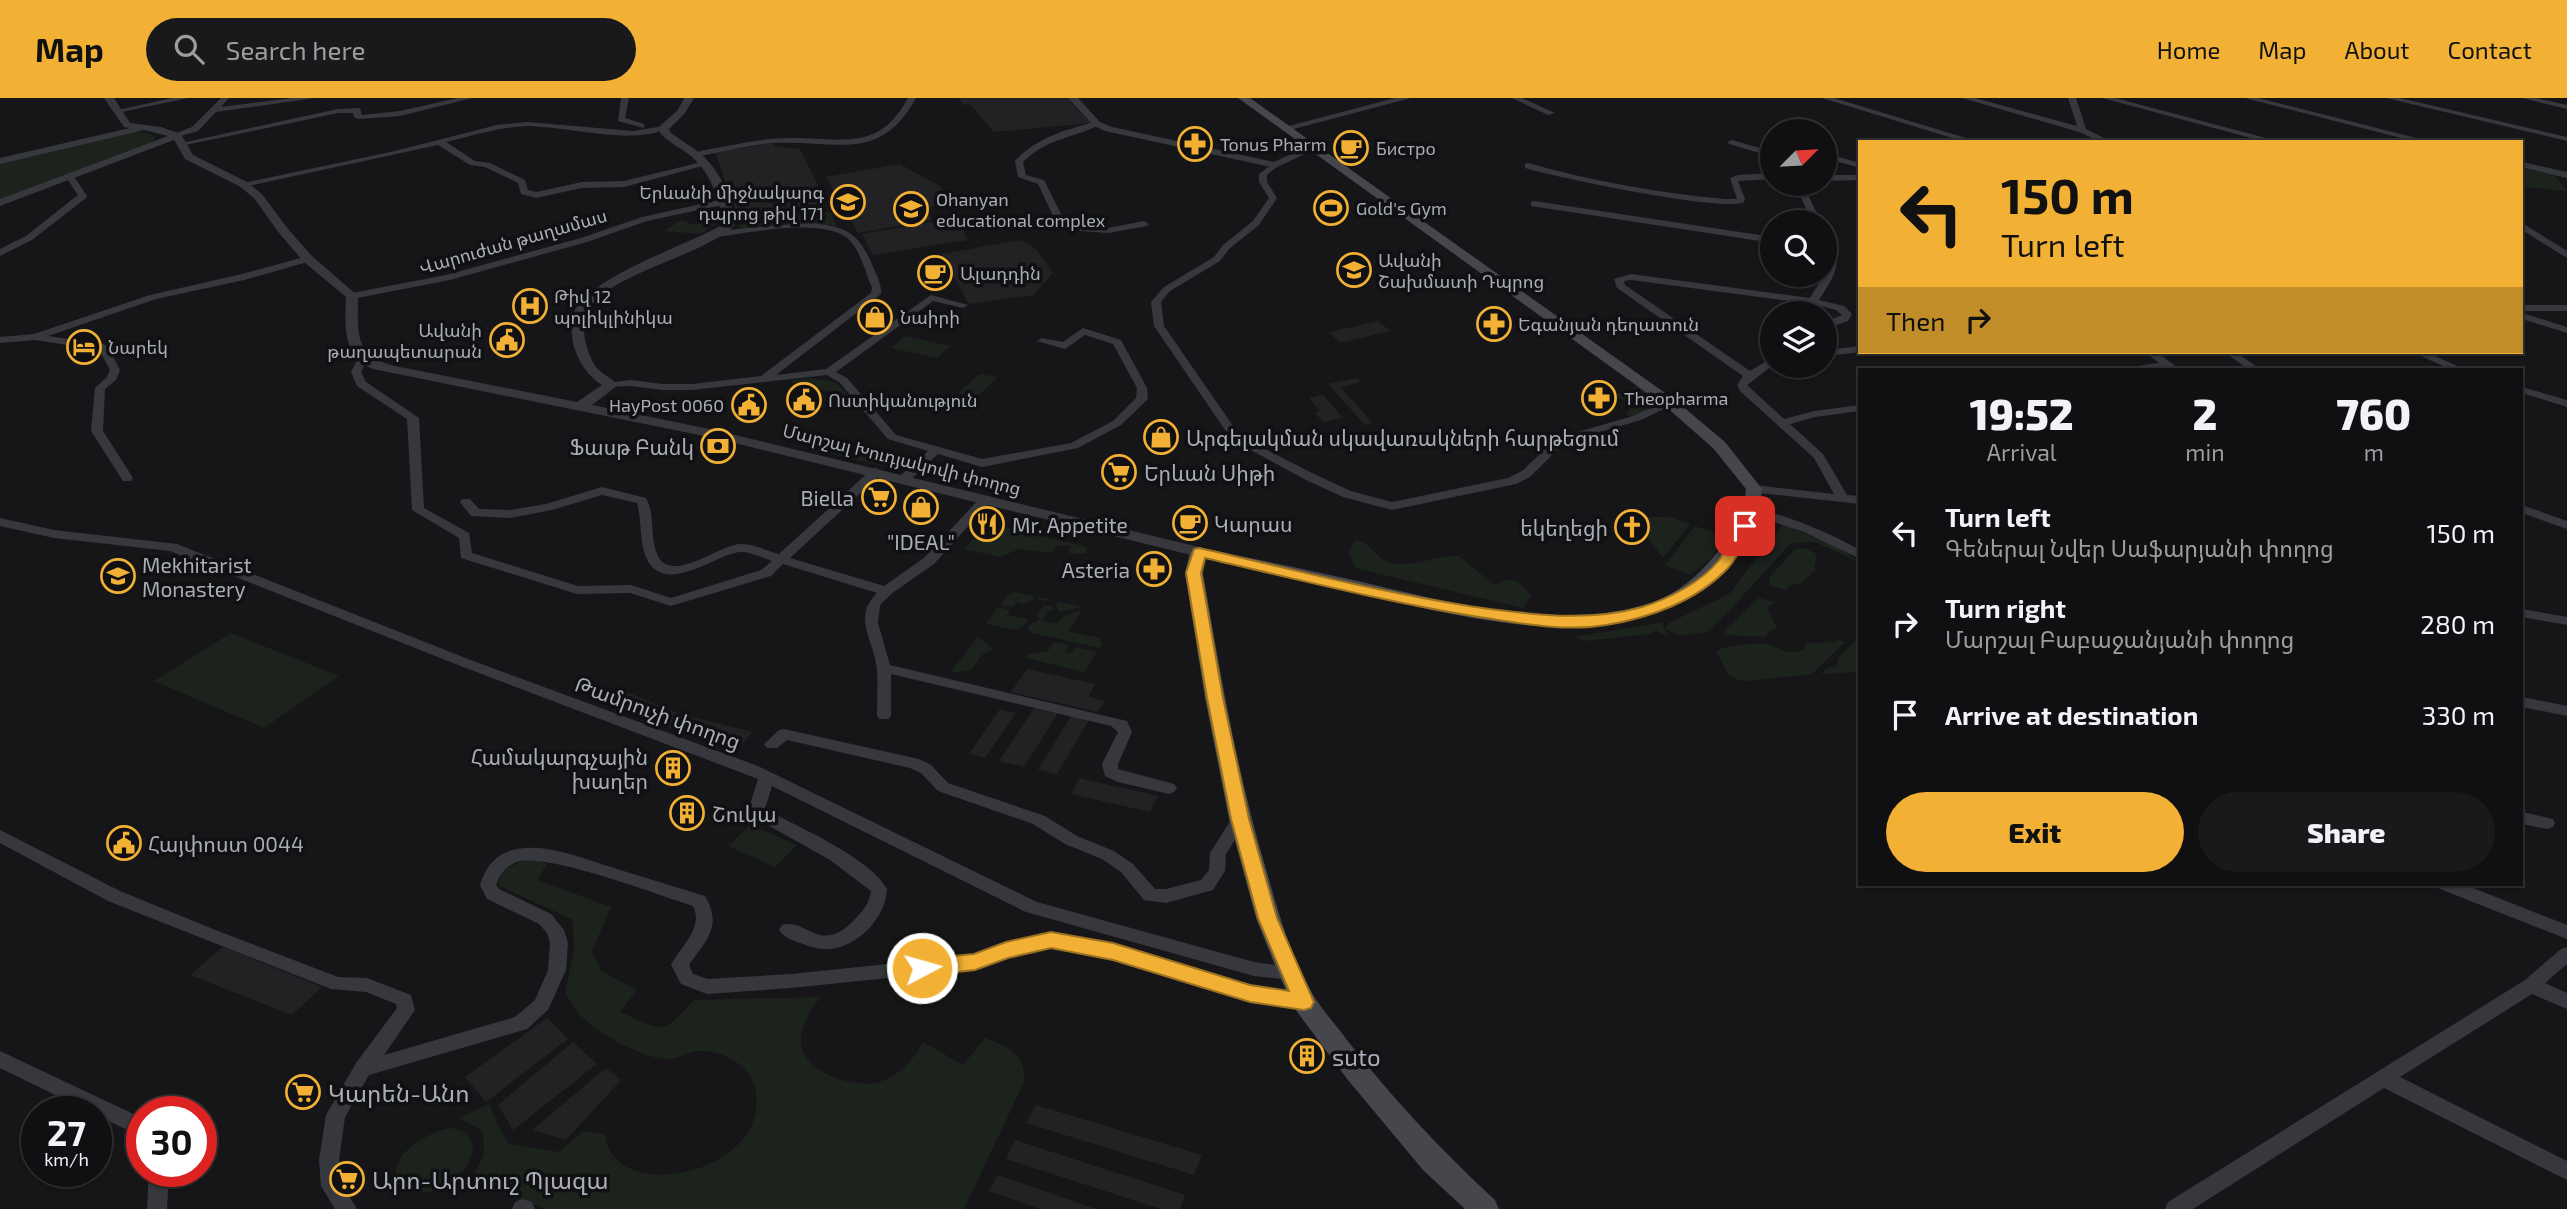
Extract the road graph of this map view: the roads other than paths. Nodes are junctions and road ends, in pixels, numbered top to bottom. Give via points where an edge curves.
1 (109, 98) edge
2 (184, 98) edge
3 (225, 98) edge
4 (311, 98) edge
5 (468, 98) edge
6 (625, 98) edge
7 (689, 98) edge
8 (912, 98) edge
9 (1073, 98) edge
10 (1243, 98) edge
11 (1406, 98) edge
12 (1517, 98) edge
13 (1826, 98) edge
14 (1966, 98) edge
15 (2071, 98) edge
16 (2106, 98) edge
17 (2249, 98) edge
18 (2390, 98) edge
19 (2526, 98) edge
20 (2567, 107) edge
21 (214, 110) junction
22 (117, 111) junction
23 (1551, 113) dead end
24 (1097, 124) junction
25 (664, 128) junction
26 (1286, 128) junction
27 (140, 129) junction
28 (2082, 130) junction
29 (2567, 139) edge
30 (179, 140) junction
31 (1968, 140) edge
32 (2104, 140) edge
33 (2269, 140) edge
34 (2420, 140) edge
35 (438, 141) junction
36 (1732, 142) dead end
37 (1313, 148) junction
38 (1760, 151) edge
39 (695, 155) junction
40 (1838, 159) edge
41 (0, 161) edge
42 (706, 164) junction
43 (1275, 165) junction
44 (1858, 165) edge
45 (2523, 165) edge
46 (1528, 166) dead end
47 (1838, 175) edge
48 (2567, 175) edge
49 (70, 177) junction
50 (1760, 177) edge
51 (1838, 178) edge
52 (1847, 178) junction
53 (1858, 178) edge
54 (243, 184) junction
55 (724, 202) junction
56 (0, 203) edge
57 (1534, 204) dead end
58 (1144, 224) dead end
59 (2523, 227) edge
60 (716, 234) junction
61 (1760, 238) edge
62 (0, 253) edge
63 (2567, 255) edge
64 (308, 259) junction
65 (1822, 287) edge
66 (352, 296) junction
67 (1813, 301) joint
68 (963, 305) dead end
69 (1837, 307) edge
70 (2523, 307) edge
71 (2567, 308) edge
72 (2523, 316) edge
73 (1837, 321) edge
74 (2567, 330) edge
75 (35, 337) junction
76 (0, 340) edge
77 (1042, 341) dead end
78 (1858, 349) edge
79 (1837, 352) edge
80 (2153, 354) edge
81 (2232, 354) edge
82 (2422, 354) edge
83 (363, 358) junction
84 (2171, 367) edge
85 (2253, 368) edge
86 (2457, 368) edge
87 (1760, 369) edge
88 (829, 372) junction
89 (1750, 376) junction
90 (765, 378) junction
91 (611, 385) junction
92 (2523, 390) edge
93 (1670, 403) junction
94 (2567, 404) edge
95 (581, 406) junction
96 (1858, 408) edge
97 (1782, 423) junction
98 (935, 451) junction
99 (876, 472) junction
100 (127, 478) dead end
101 (904, 479) junction
102 (1754, 489) junction
103 (1843, 498) junction
104 (986, 499) junction
105 (1858, 500) edge
106 (467, 502) dead end
107 (2523, 509) edge
108 (1753, 511) junction
109 (0, 522) edge
110 (2567, 525) edge
111 (1199, 552) junction
112 (1858, 554) edge
113 (779, 561) junction
114 (886, 591) junction
115 (2523, 613) edge
116 (2567, 621) edge
117 (884, 668) junction
118 (2523, 702) edge
119 (2567, 711) edge
120 (884, 715) dead end
121 (772, 744) dead end
122 (768, 776) junction
123 (1169, 788) dead end
124 (2523, 818) edge
125 (1240, 819) junction
126 (2547, 823) dead end
127 (0, 836) edge
128 (2451, 886) edge
129 (788, 930) dead end
130 (2567, 932) edge
131 (2567, 954) edge
132 (1290, 973) junction
133 (2531, 985) junction
134 (2567, 1001) edge
135 (1304, 1002) junction
136 (0, 1059) edge
137 (363, 1069) junction
138 (2385, 1079) junction
139 (126, 1120) edge
140 (2567, 1171) edge
141 (158, 1187) edge
142 (157, 1209) edge
143 (347, 1209) edge
144 (1485, 1209) edge
145 (2175, 1209) edge

1 - 22 street
2 - 22 street
3 - 21 street
4 - 21 street
5 - 30 street via 404,114 372,118 358,117 357,110 338,111
6 - 25 street via 623,122
7 - 25 street
8 - 39 street via 884,135 846,143 777,141
9 - 24 street
10 - 26 main road
11 - 26 street
12 - 23 street
13 - 31 street
14 - 28 street
15 - 28 street
16 - 33 street
17 - 34 street
18 - 29 street
19 - 20 street
21 - 30 street
22 - 27 street via 127,125
24 - 43 street
24 - 58 street via 1038,144 1019,161 1022,177 1041,182 1056,216 1085,230
25 - 35 street via 634,133 527,124
25 - 39 street
26 - 37 main road
27 - 30 street via 161,130
27 - 41 street
28 - 32 street
30 - 49 street
30 - 54 street via 189,157
35 - 42 street via 473,163 515,178 522,182 524,192 534,195 582,185 624,184
35 - 54 street
36 - 38 street
37 - 43 street
37 - 93 main road
39 - 42 street
40 - 44 street
42 - 55 street
43 - 93 street via 1263,174 1273,198 1256,223 1217,259 1167,289 1156,302 1159,326 1228,429 1249,447 1338,491 1399,506 1513,481 1561,440 1637,418
45 - 48 street
46 - 50 street via 1728,202 1741,199 1733,180
47 - 52 street
49 - 56 street
49 - 62 street via 83,196 29,238
51 - 52 street
52 - 53 street
54 - 64 street via 268,207
55 - 60 street via 730,220
55 - 66 street, Վարուժան թաղամաս via 645,219 460,274
57 - 61 street
59 - 63 street
60 - 90 street via 801,226 842,232 855,240 877,288 876,294
60 - 91 street via 626,278 583,307 578,336 588,370
64 - 66 street
64 - 75 street via 153,297
65 - 67 street
66 - 83 street via 354,345
67 - 89 street via 1619,279 1620,286
68 - 88 street via 931,298
69 - 73 street via 1847,314
70 - 71 street
72 - 74 street
75 - 76 street
75 - 100 street via 103,347 115,370 100,388 97,431
77 - 98 street via 1065,346 1083,331 1117,342 1142,388 1142,399 1117,423 1074,446 982,463
78 - 79 street
80 - 84 street
81 - 85 street
82 - 86 street
83 - 95 street, Մարշալ Խուդյակովի փողոց via 501,393
83 - 113 street via 356,372 361,384 413,418 418,510 465,536 466,555 577,590 631,589 671,602 766,573
87 - 89 street
88 - 90 street
88 - 98 street via 854,391 892,437
89 - 97 street via 1744,389
90 - 91 street via 692,387
91 - 95 street
92 - 94 street
93 - 102 main road via 1719,446
95 - 99 street, Մարշալ Խուդյակովի փողոց
96 - 97 street
97 - 103 street via 1819,456
98 - 101 street
99 - 101 street, Մարշալ Խուդյակովի փողոց
99 - 113 street
101 - 104 street, Մարշալ Խուդյակովի փողոց
102 - 103 street
102 - 108 main road
103 - 105 street
104 - 111 street, Մարշալ Խուդյակովի փողոց
104 - 114 street via 929,561
106 - 113 street via 475,513 510,514 608,491 642,501 650,556 659,566 697,568 741,547
107 - 110 street
108 - 111 main road via 1724,564 1700,584 1649,610 1604,621 1537,621 1419,603
108 - 112 street via 1826,537
109 - 122 street, Թամրուչի փողոց via 54,534 172,547
111 - 125 main road via 1194,573
113 - 114 street
114 - 117 street via 873,604 871,623
115 - 116 street
117 - 120 street
117 - 123 street via 1115,722 1125,732 1110,772
118 - 119 street
121 - 125 street via 784,734 914,763 943,787 1039,820 1108,855 1127,868 1150,895 1166,896 1207,885 1217,871 1218,853
122 - 129 street via 756,811 818,846 879,889 879,901 853,935 818,943
122 - 132 street, Թամրուչի փողոց via 1032,906 1254,969
124 - 126 street
125 - 132 main road via 1268,918
127 - 137 street via 114,896 200,932 337,984 367,985 405,1000 406,1010
128 - 130 street
131 - 133 street
132 - 135 main road
133 - 134 street
133 - 138 street
135 - 137 street via 1250,993 1113,951 1051,940 975,962 707,987 687,979 680,965 702,936 707,920 699,901 530,853 499,864 488,885 493,894 545,919 555,930 559,943 556,970 542,1005 521,1023
135 - 144 main road via 1433,1161
136 - 139 street
137 - 143 street via 336,1115 329,1160 331,1186
138 - 140 street
138 - 145 street
141 - 142 street

